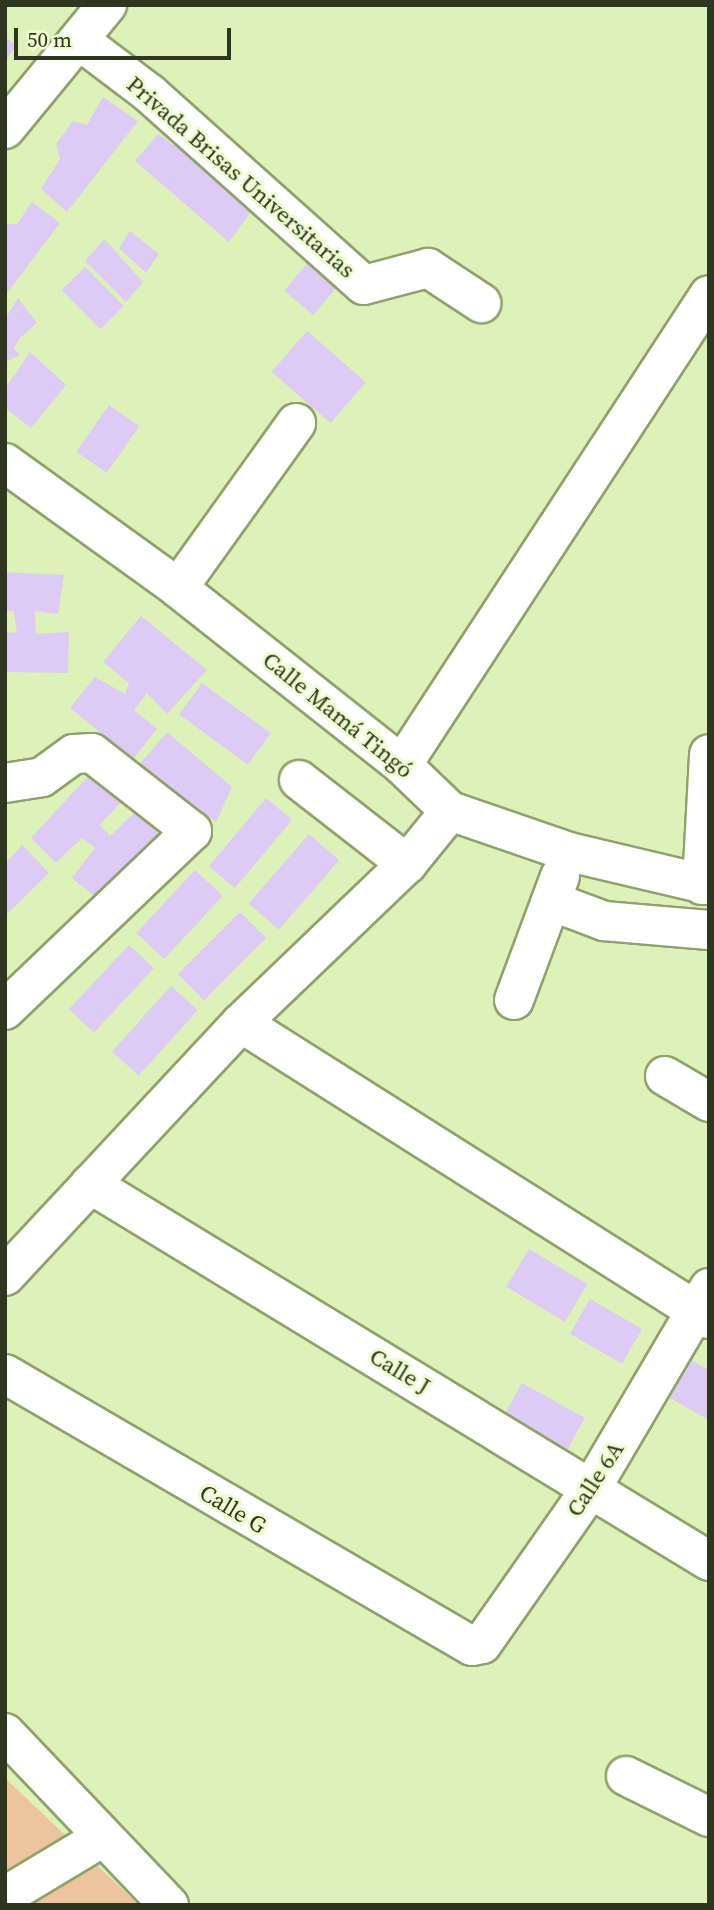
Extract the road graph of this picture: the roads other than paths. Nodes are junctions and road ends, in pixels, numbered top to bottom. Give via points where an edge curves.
1 (107, 5) edge
2 (79, 40) junction
3 (5, 129) edge
4 (481, 303) dead end
5 (705, 314) edge
6 (296, 423) dead end
7 (15, 477) edge
8 (178, 588) junction
9 (709, 754) edge
10 (402, 765) junction
11 (299, 780) dead end
12 (5, 783) edge
13 (450, 811) junction
14 (569, 852) junction
15 (407, 864) junction
16 (706, 885) edge
17 (551, 901) junction
18 (709, 930) edge
19 (514, 1000) dead end
20 (5, 1010) edge
21 (241, 1023) junction
22 (665, 1076) dead end
23 (709, 1102) edge
24 (90, 1184) junction
25 (6, 1275) edge
26 (705, 1306) edge
27 (5, 1374) edge
28 (592, 1487) junction
29 (709, 1561) edge
30 (461, 1644) joint
31 (5, 1733) edge
32 (626, 1776) dead end
33 (709, 1816) edge
34 (103, 1837) junction
35 (5, 1896) edge
36 (169, 1905) edge

1 - 2 street
2 - 3 street
2 - 4 street, Privada Brisas Universitarias via 149,93 363,285 428,268
5 - 10 street
6 - 8 street
7 - 8 street, Calle Mamá Tingó
8 - 10 street, Calle Mamá Tingó
9 - 16 street
10 - 13 street, Calle Mamá Tingó
11 - 15 street
12 - 20 street via 41,777 74,754 92,753 192,831
13 - 14 street, Calle Mamá Tingó
13 - 15 street
14 - 16 street, Calle Mamá Tingó
14 - 17 street
15 - 21 street
17 - 18 street via 604,921
17 - 19 street
21 - 24 street
21 - 26 street
22 - 23 street
24 - 25 street
24 - 28 street, Calle J
26 - 28 street, Calle 6A
27 - 30 street, Calle G
28 - 29 street, Calle J
28 - 30 street, Calle 6A via 482,1644
31 - 34 street
32 - 33 street
34 - 35 street
34 - 36 street

